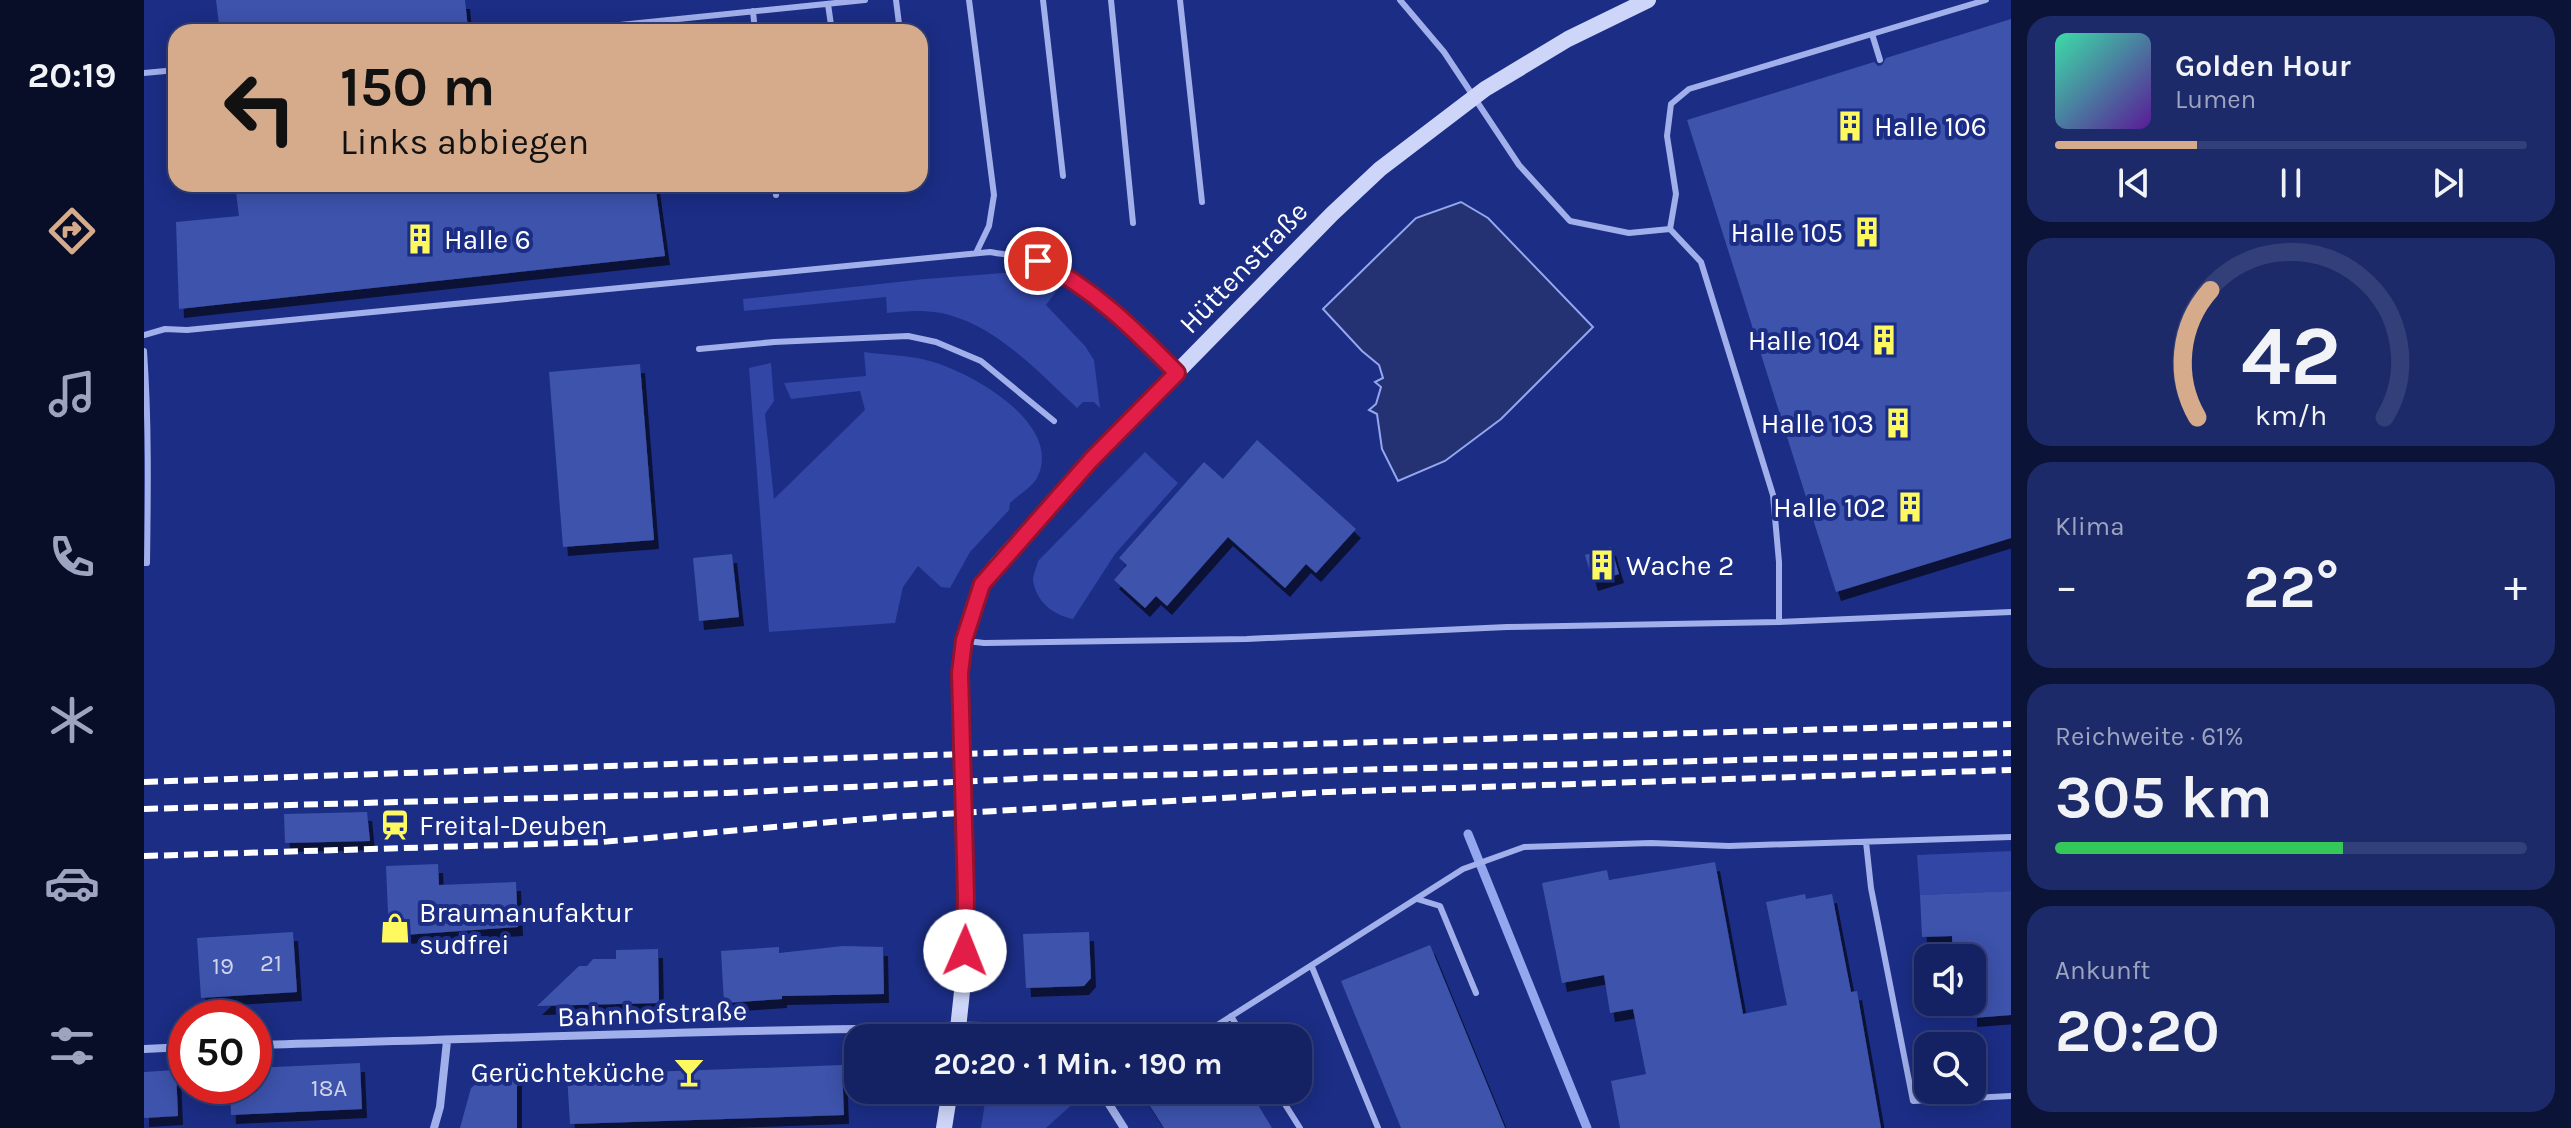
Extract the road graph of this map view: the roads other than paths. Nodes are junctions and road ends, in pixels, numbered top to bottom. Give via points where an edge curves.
1 (865, 0) edge
2 (896, 0) edge
3 (969, 0) edge
4 (1043, 0) edge
5 (1111, 0) edge
6 (1180, 0) edge
7 (1400, 0) edge
8 (1648, 0) edge
9 (1986, 0) edge
10 (828, 4) junction
11 (753, 11) junction
12 (628, 24) edge
13 (754, 24) edge
14 (831, 24) edge
15 (899, 24) edge
16 (1872, 34) junction
17 (1880, 60) dead end
18 (168, 71) edge
19 (144, 73) edge
20 (1063, 176) dead end
21 (776, 192) edge
22 (776, 195) dead end
23 (1202, 202) dead end
24 (1133, 223) dead end
25 (1670, 229) junction
26 (976, 253) junction
27 (144, 335) edge
28 (699, 349) dead end
29 (144, 351) edge
30 (1177, 373) junction
31 (1054, 421) dead end
32 (144, 563) edge
33 (2011, 612) edge
34 (1779, 622) junction
35 (964, 640) junction
36 (2011, 837) edge
37 (1866, 842) junction
38 (1417, 899) junction
39 (1312, 967) junction
40 (1476, 993) dead end
41 (1231, 1016) junction
42 (958, 1024) edge
43 (1219, 1024) edge
44 (1236, 1024) edge
45 (844, 1035) edge
46 (447, 1041) junction
47 (272, 1045) edge
48 (168, 1048) edge
49 (144, 1049) edge
50 (2011, 1096) edge
51 (948, 1104) edge
52 (1109, 1104) edge
53 (1285, 1104) edge
54 (434, 1128) edge
55 (944, 1128) edge
56 (1124, 1128) edge
57 (1300, 1128) edge
58 (1378, 1128) edge

1 - 10 lane
2 - 15 lane
3 - 26 lane via 994,195 989,226
4 - 20 lane
5 - 24 lane
6 - 23 lane
7 - 25 lane via 1444,52 1519,165 1570,221 1629,233
8 - 30 main road, Hüttenstraße via 1568,39 1485,89 1380,169
9 - 16 lane
10 - 11 lane
10 - 14 lane
11 - 12 lane
11 - 13 lane
16 - 17 lane
16 - 25 lane via 1689,89 1671,104 1667,136 1676,194
18 - 19 lane
21 - 22 lane
25 - 34 lane via 1701,262 1773,495
26 - 27 lane
26 - 30 lane via 1038,261 1067,275 1133,328
28 - 31 lane via 908,336 981,361
29 - 32 lane
30 - 35 main road, Hüttenstraße via 1091,460 982,584
33 - 34 lane
34 - 35 lane via 1247,639
35 - 42 main road, Hüttenstraße via 960,683 966,939
36 - 37 lane
37 - 38 lane via 1524,847 1463,869
37 - 50 lane via 1913,1101
38 - 39 lane
38 - 40 lane via 1440,906
39 - 41 lane
39 - 58 lane
41 - 43 lane
41 - 44 lane
45 - 46 street, Bahnhofstraße
46 - 47 street, Bahnhofstraße
46 - 54 street
48 - 49 street
51 - 55 main road
52 - 56 street
53 - 57 lane

